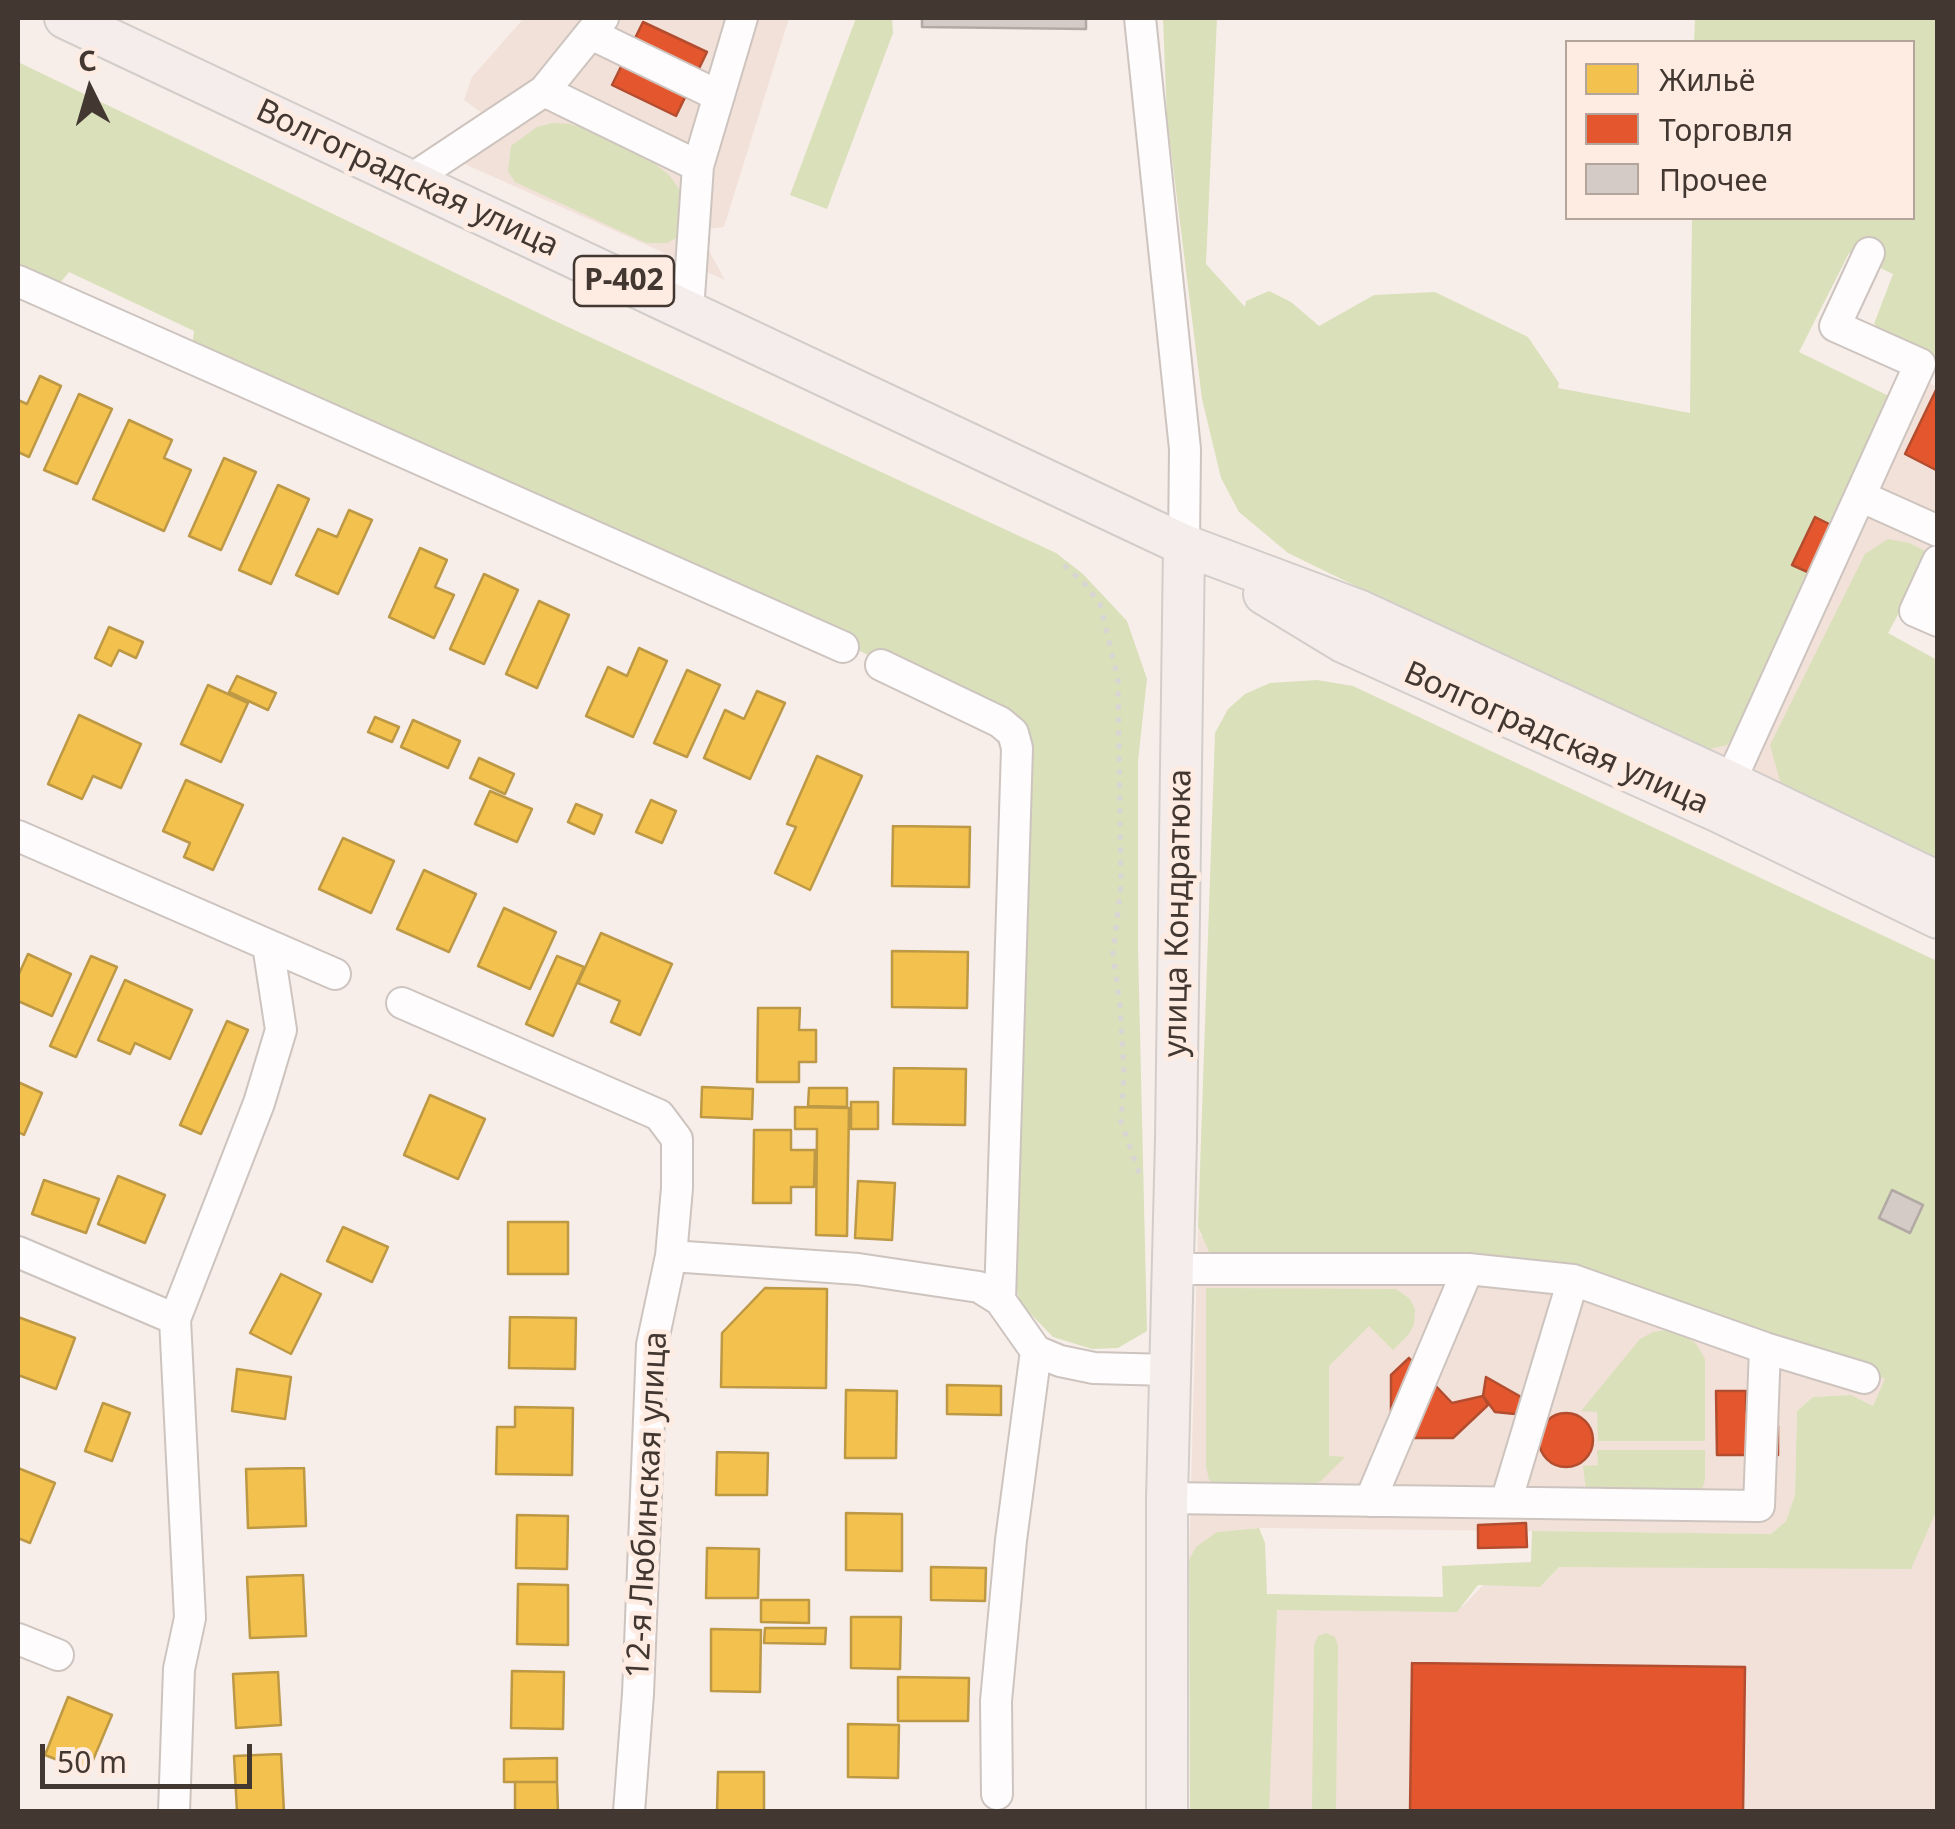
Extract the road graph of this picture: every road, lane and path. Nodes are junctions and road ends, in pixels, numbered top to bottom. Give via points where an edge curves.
1 (64, 18) edge
2 (742, 18) edge
3 (1140, 18) edge
4 (597, 26) edge
5 (544, 91) junction
6 (718, 96) junction
7 (698, 166) junction
8 (410, 180) junction
9 (1868, 253) dead end
10 (18, 281) edge
11 (688, 311) junction
12 (1860, 496) junction
13 (1938, 531) edge
14 (1184, 545) junction
15 (1938, 561) edge
16 (1064, 566) dead end
17 (1938, 621) edge
18 (843, 647) dead end
19 (882, 665) dead end
20 (1730, 782) junction
21 (18, 836) edge
22 (1938, 882) edge
23 (1938, 918) edge
24 (268, 945) junction
25 (334, 974) dead end
26 (402, 1004) dead end
27 (1142, 1178) dead end
28 (18, 1252) edge
29 (671, 1256) junction
30 (1174, 1269) junction
31 (1468, 1269) junction
32 (1572, 1280) junction
33 (1000, 1300) junction
34 (175, 1320) junction
35 (1766, 1348) junction
36 (1036, 1351) junction
37 (1170, 1370) junction
38 (1864, 1378) dead end
39 (1167, 1498) junction
40 (1370, 1501) junction
41 (1506, 1502) junction
42 (18, 1639) edge
43 (58, 1655) dead end
44 (997, 1794) dead end
45 (174, 1812) edge
46 (629, 1812) edge
47 (1167, 1812) edge

1 - 8 main road, Волгоградская улица / Р-402
2 - 6 street
3 - 14 street, улица Кондратюка via 1185,449
4 - 5 street
4 - 6 street
5 - 7 street
5 - 8 street
6 - 7 street
7 - 11 street
8 - 11 main road, Волгоградская улица / Р-402
9 - 12 street via 1836,326 1920,364
10 - 18 street
11 - 14 main road, Волгоградская улица / Р-402
12 - 13 street
12 - 20 street
14 - 20 main road, Волгоградская улица via 1358,610
14 - 23 main road, Волгоградская улица via 1343,642
14 - 30 main road, улица Кондратюка
15 - 17 street via 1914,611
16 - 27 path via 1100,604 1116,661 1121,885 1113,954 1124,1073 1121,1122
19 - 33 street via 1000,722 1014,733 1018,748
20 - 22 main road, Волгоградская улица
21 - 24 street
24 - 25 street
24 - 34 street via 281,1030
26 - 29 street, 12-я Любинская улица via 658,1115 677,1139
28 - 34 street
29 - 33 street via 858,1269 979,1286
29 - 46 street, 12-я Любинская улица via 652,1345
30 - 31 street
30 - 37 main road, улица Кондратюка
31 - 32 street
31 - 40 street
32 - 35 street
32 - 41 street
33 - 36 street
34 - 45 street via 190,1618 179,1669
35 - 38 street
35 - 41 street via 1760,1506
36 - 37 street via 1094,1368
36 - 44 street via 996,1701
37 - 39 main road, улица Кондратюка
39 - 40 street
39 - 47 main road, улица Кондратюка
40 - 41 street
42 - 43 street

